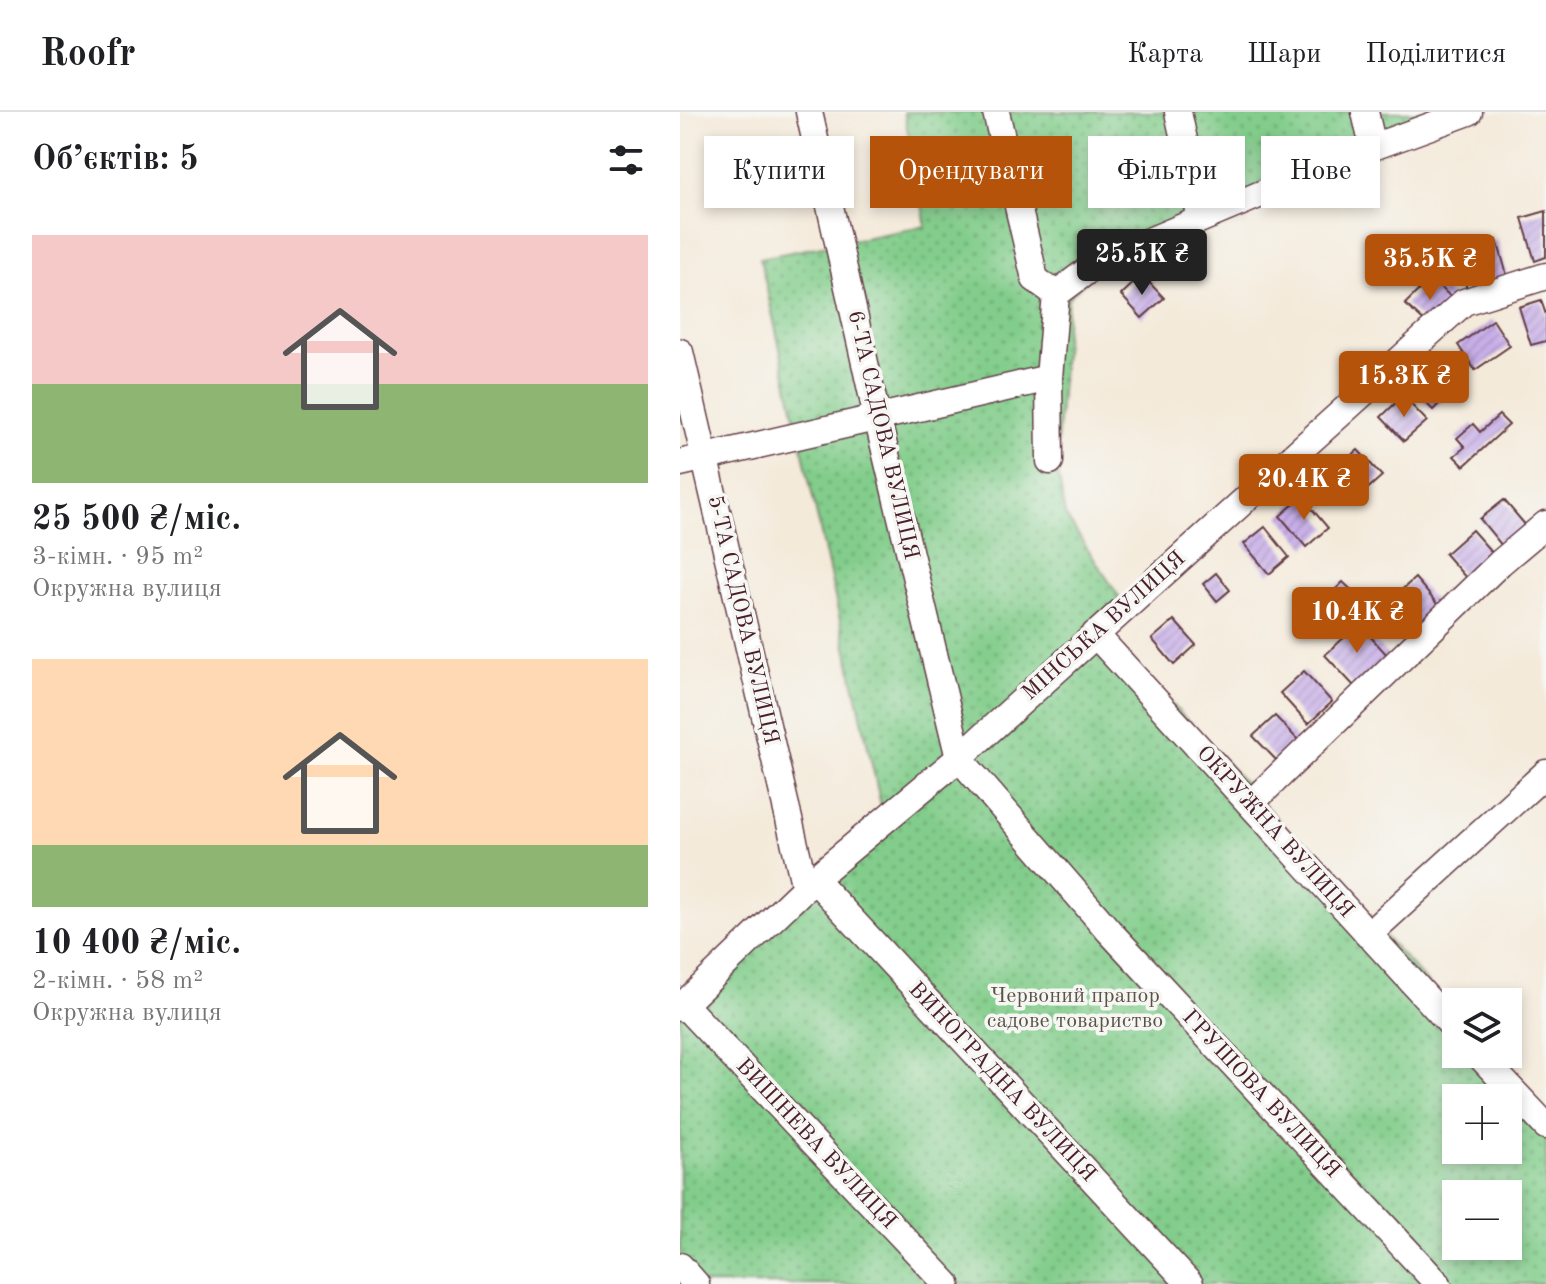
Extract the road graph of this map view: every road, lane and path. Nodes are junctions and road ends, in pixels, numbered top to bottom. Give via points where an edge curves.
1 (809, 112) edge
2 (996, 112) edge
3 (1178, 112) edge
4 (1365, 112) edge
5 (1469, 112) edge
6 (1370, 136) edge
7 (1380, 144) edge
8 (1261, 194) edge
9 (1201, 219) junction
10 (1546, 276) edge
11 (1056, 294) junction
12 (680, 352) edge
13 (1049, 378) junction
14 (877, 417) junction
15 (692, 460) edge
16 (1050, 461) dead end
17 (1546, 524) edge
18 (1095, 634) junction
19 (959, 758) junction
20 (1546, 773) edge
21 (1251, 803) junction
22 (810, 884) junction
23 (1368, 935) junction
24 (682, 1006) edge
25 (1442, 1015) edge
26 (1491, 1068) edge
27 (1546, 1126) edge
28 (680, 1266) edge
29 (696, 1284) edge
30 (947, 1284) edge
31 (1190, 1284) edge
32 (1438, 1284) edge

1 - 14 street, 6-ТА САДОВА ВУЛИЦЯ
2 - 11 street via 1035,279
3 - 9 street
4 - 6 street
5 - 7 street
8 - 9 street
9 - 11 street via 1099,262
10 - 18 street, МІНСЬКА ВУЛИЦЯ via 1464,302
11 - 13 street
12 - 15 street, 5-ТА САДОВА ВУЛИЦЯ
13 - 14 street
13 - 16 street
14 - 15 street
14 - 19 street, 6-ТА САДОВА ВУЛИЦЯ
15 - 22 street, 5-ТА САДОВА ВУЛИЦЯ
17 - 21 street
18 - 19 street, МІНСЬКА ВУЛИЦЯ
18 - 21 street, ОКРУЖНА ВУЛИЦЯ
19 - 22 street, МІНСЬКА ВУЛИЦЯ
19 - 32 street, ГРУШОВА ВУЛИЦЯ via 1109,931
20 - 23 street
21 - 23 street, ОКРУЖНА ВУЛИЦЯ
22 - 24 street, МІНСЬКА ВУЛИЦЯ
22 - 31 street, ВИНОГРАДНА ВУЛИЦЯ
23 - 25 street, ОКРУЖНА ВУЛИЦЯ
24 - 30 street, ВИШНЕВА ВУЛИЦЯ
26 - 27 street
28 - 29 street

